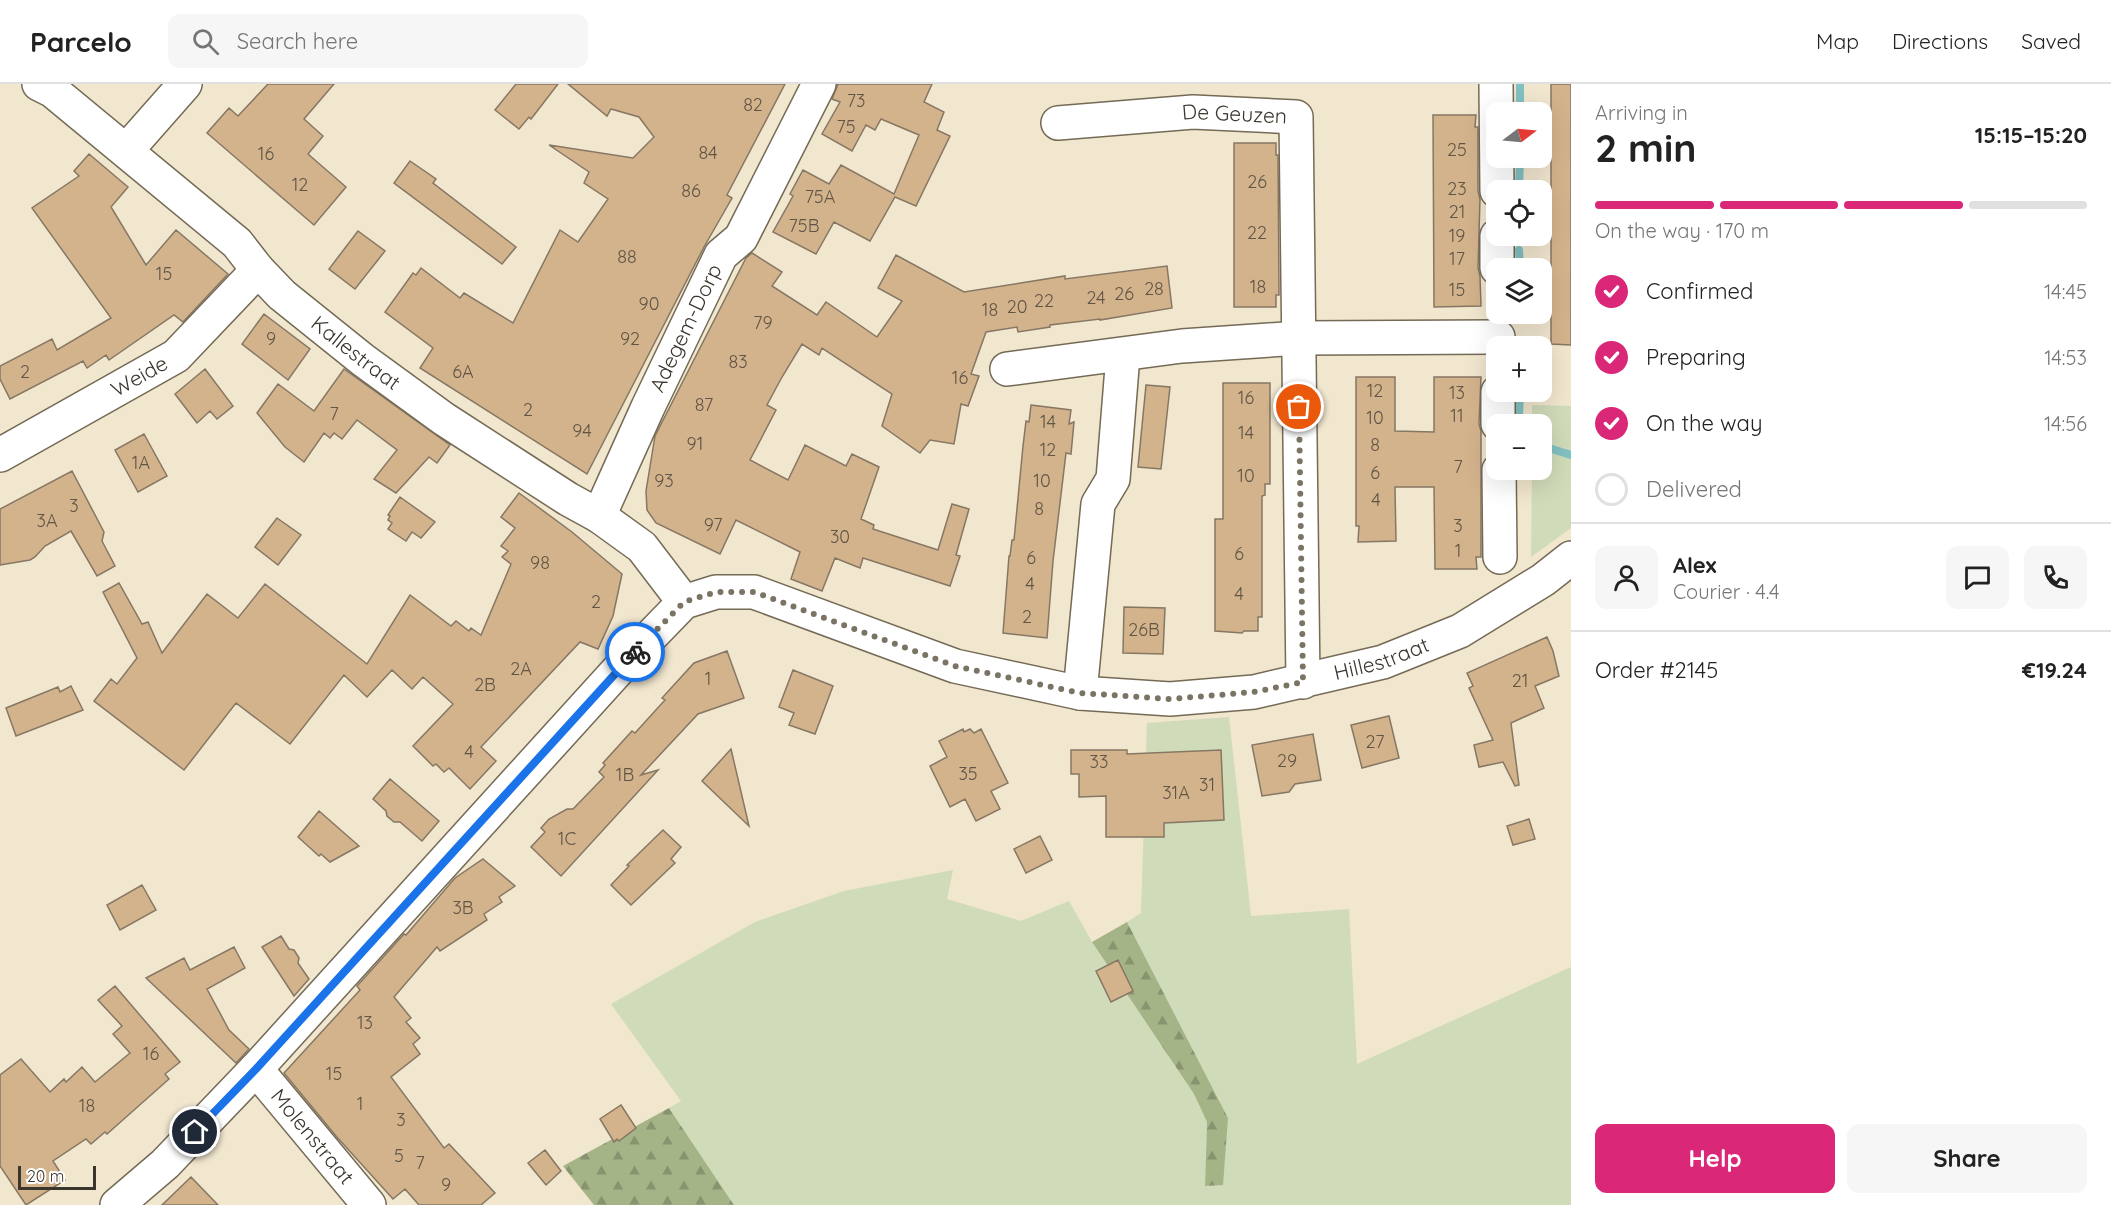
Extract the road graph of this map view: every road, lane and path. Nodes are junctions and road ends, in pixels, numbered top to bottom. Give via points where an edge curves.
1 (39, 84) edge
2 (185, 84) edge
3 (819, 84) edge
4 (1497, 84) edge
5 (1058, 123) dead end
6 (126, 151) junction
7 (1497, 180) edge
8 (258, 270) junction
9 (1498, 332) edge
10 (1299, 338) junction
11 (1123, 355) junction
12 (1007, 369) dead end
13 (0, 455) edge
14 (1499, 480) edge
15 (599, 516) junction
16 (1500, 557) dead end
17 (1571, 558) edge
18 (684, 602) junction
19 (1303, 682) junction
20 (1080, 693) junction
21 (256, 1069) junction
22 (117, 1205) edge
23 (369, 1205) edge

1 - 6 street, Kallestraat
2 - 6 street
3 - 15 street, Adegem-Dorp via 741,238 721,255
4 - 7 street
5 - 10 street, De Geuzen via 1193,112 1296,117
6 - 8 street, Kallestraat via 237,243
8 - 13 street, Weide via 176,356
8 - 15 street, Kallestraat via 354,353 444,419
9 - 10 street
10 - 11 street via 1182,346
10 - 19 street, De Geuzen
11 - 12 street
11 - 20 street via 1113,479 1098,504
14 - 16 street
15 - 18 street, Kallestraat via 642,547
17 - 19 street, Hillestraat via 1460,631 1383,662
18 - 20 street, Hillestraat via 716,592 754,592 955,666
18 - 21 street
19 - 20 street, Hillestraat via 1254,692 1170,699
21 - 22 street via 165,1164
21 - 23 street, Molenstraat

